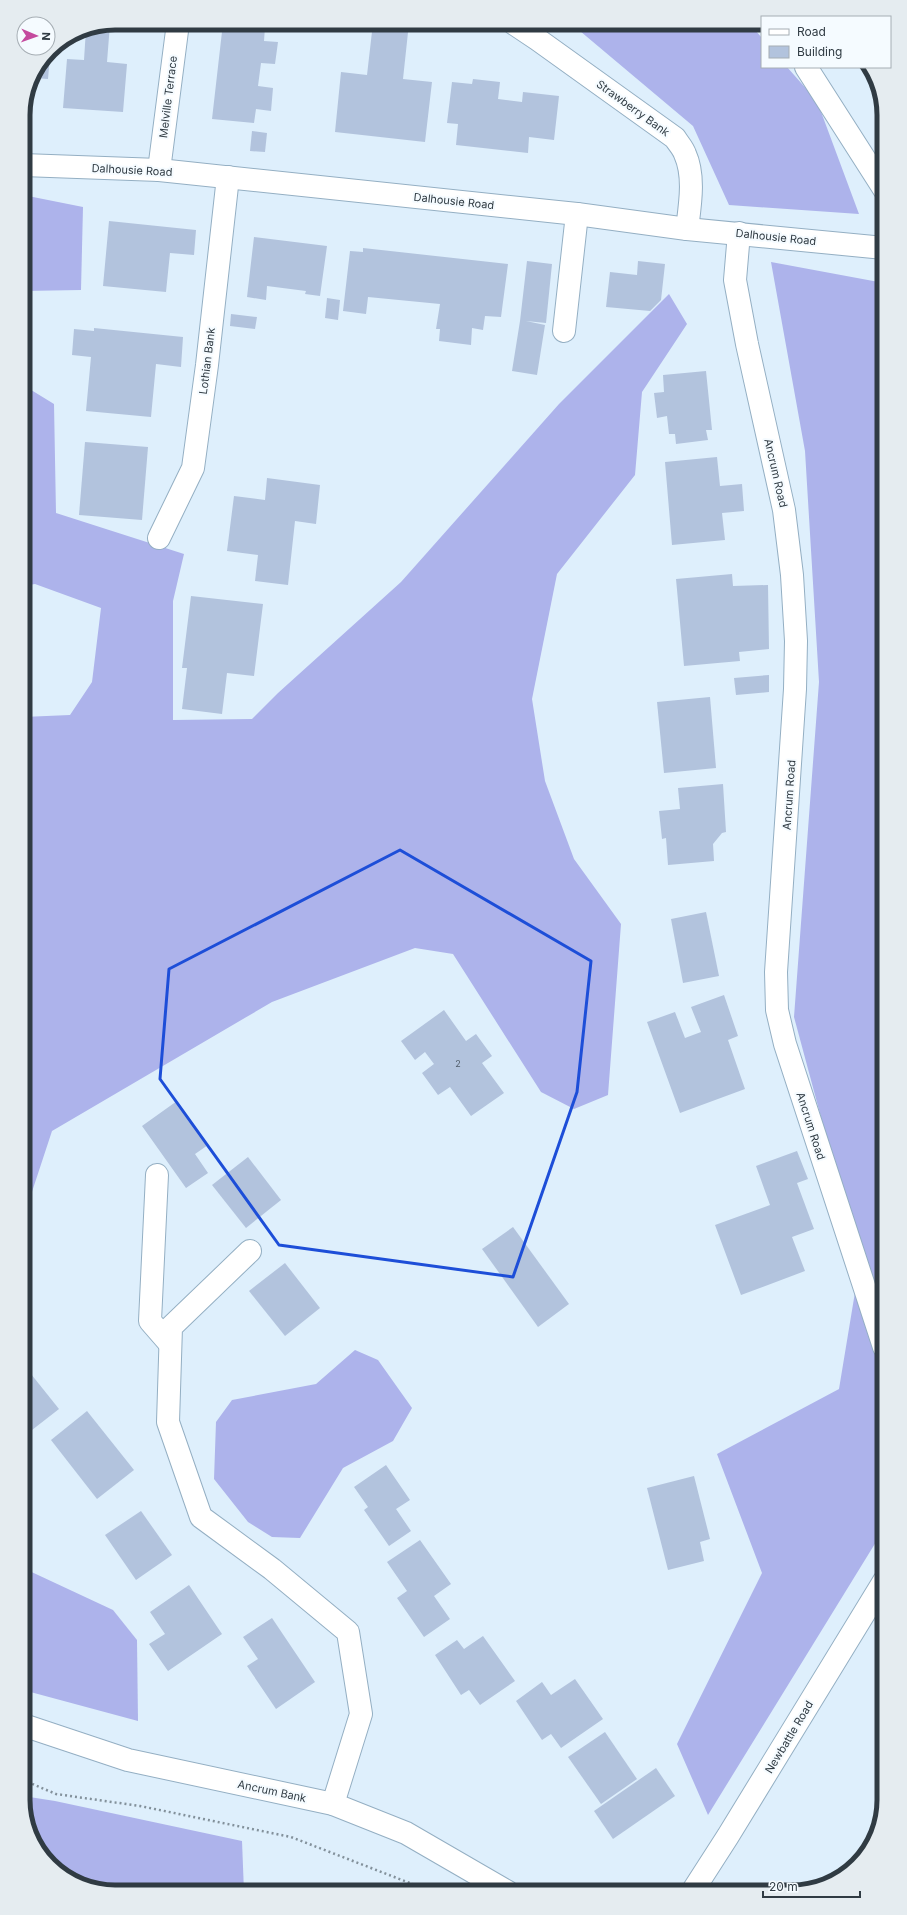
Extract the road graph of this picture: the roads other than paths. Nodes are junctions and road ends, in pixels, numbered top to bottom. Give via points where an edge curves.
1 (177, 30) edge
2 (524, 30) edge
3 (807, 68) edge
4 (30, 165) edge
5 (159, 170) junction
6 (228, 177) junction
7 (877, 178) edge
8 (577, 214) junction
9 (687, 229) junction
10 (739, 233) junction
11 (877, 247) edge
12 (564, 331) dead end
13 (159, 538) dead end
14 (157, 1175) dead end
15 (250, 1251) dead end
16 (877, 1326) edge
17 (170, 1349) junction
18 (877, 1592) edge
19 (30, 1727) edge
20 (333, 1804) junction
21 (496, 1885) edge
22 (696, 1885) edge

1 - 5 street, Melville Terrace
2 - 9 street, Strawberry Bank via 675,138 685,154 690,172
3 - 7 street
4 - 5 street, Dalhousie Road
5 - 6 street, Dalhousie Road
6 - 8 street, Dalhousie Road
6 - 13 street, Lothian Bank via 193,468
8 - 9 street, Dalhousie Road
8 - 12 street
9 - 10 street, Dalhousie Road
10 - 11 street, Dalhousie Road
10 - 16 street, Ancrum Road via 735,280 784,510 792,575 796,641 776,972 777,1010 785,1044
14 - 17 street via 150,1321
15 - 17 street via 171,1327
17 - 20 street via 168,1422 201,1517 272,1569 348,1632 361,1714
18 - 22 street, Newbattle Road
19 - 20 street, Ancrum Bank via 128,1760
20 - 21 street, Ancrum Bank via 406,1833

